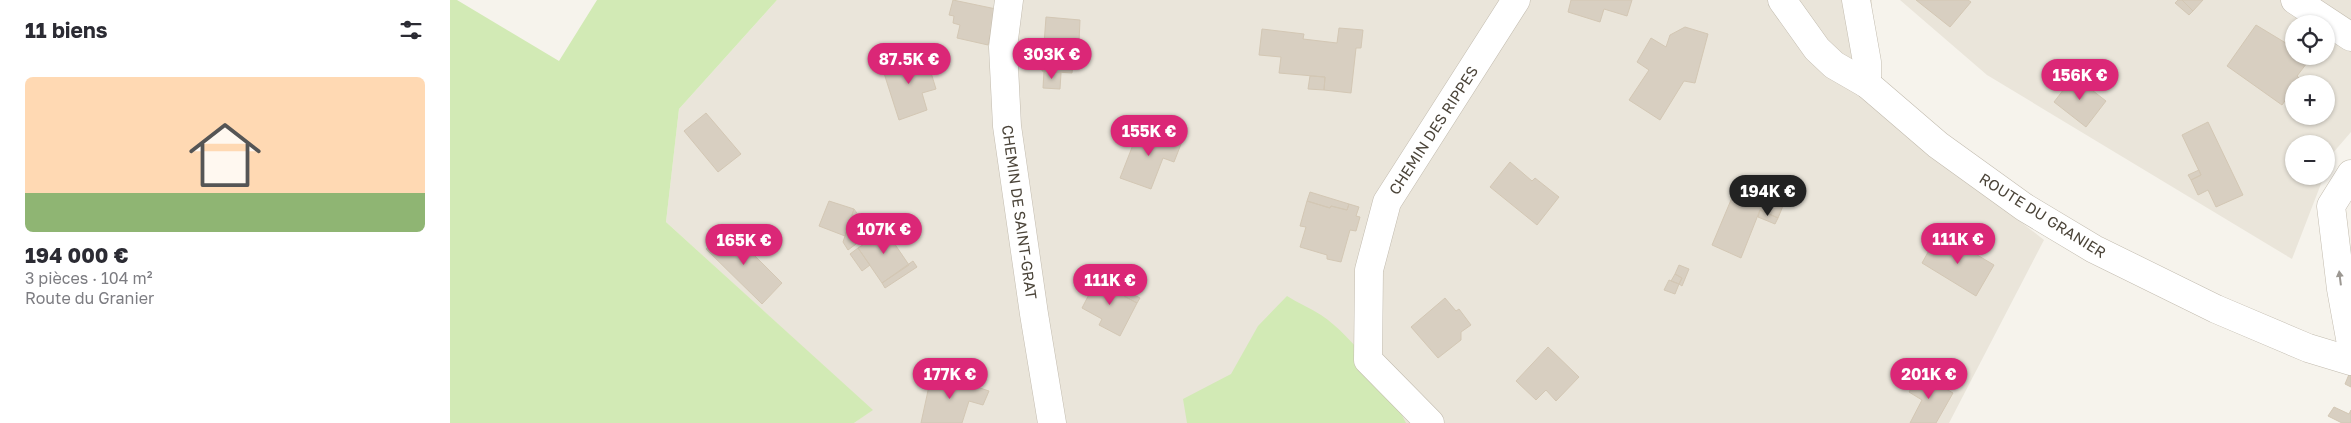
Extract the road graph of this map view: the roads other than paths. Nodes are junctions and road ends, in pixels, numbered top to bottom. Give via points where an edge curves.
1 (1009, 0) edge
2 (1516, 0) edge
3 (1782, 0) edge
4 (1856, 0) edge
5 (2295, 0) edge
6 (2351, 37) edge
7 (1866, 84) junction
8 (2351, 174) edge
9 (2351, 354) edge
10 (1052, 423) edge
11 (1430, 423) edge

1 - 10 street, CHEMIN DE SAINT-GRAT via 1003,47 1007,126
2 - 11 street, CHEMIN DES RIPPES via 1387,202 1369,270 1368,360
3 - 7 street, ROUTE DU GRANIER via 1834,65
4 - 7 street via 1866,62
5 - 6 street
7 - 9 street, ROUTE DU GRANIER via 1938,145 1992,185 2094,249 2268,332 2308,348
9 -> 8 street via 2331,206

